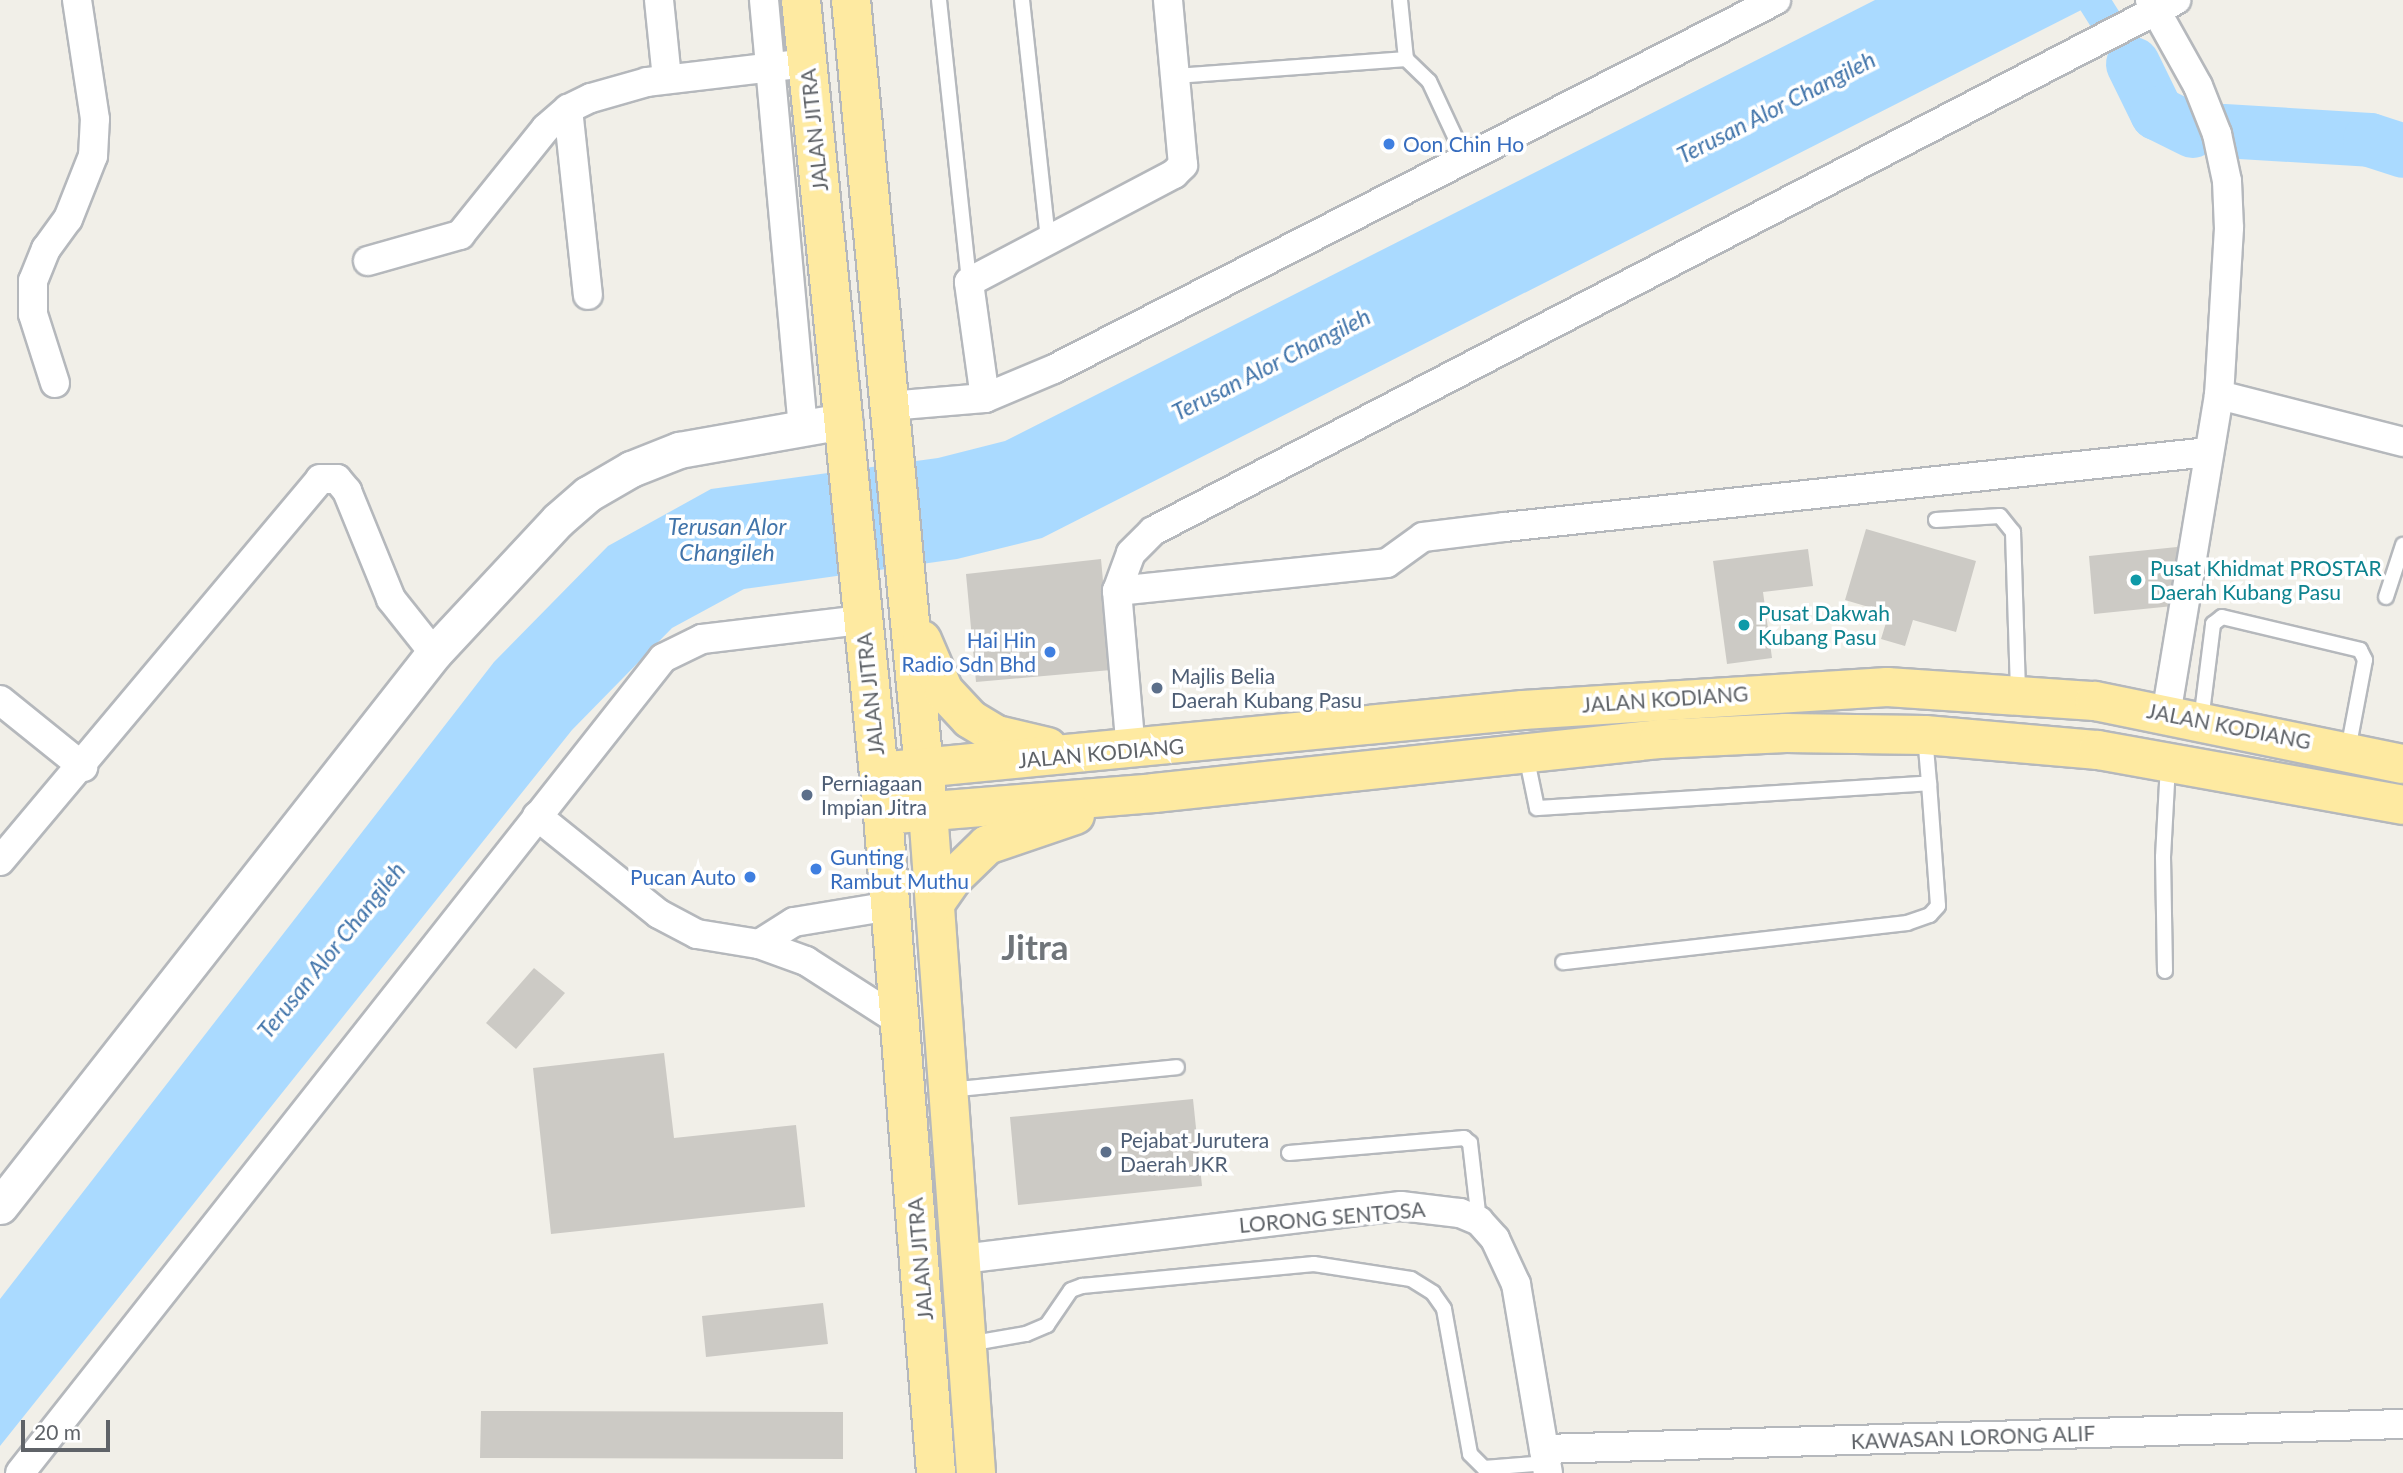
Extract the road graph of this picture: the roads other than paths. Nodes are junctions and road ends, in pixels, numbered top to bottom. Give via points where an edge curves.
1 (77, 0) edge
2 (659, 0) edge
3 (764, 0) edge
4 (802, 0) edge
5 (851, 0) edge
6 (939, 0) edge
7 (1022, 0) edge
8 (1168, 0) edge
9 (1400, 0) edge
10 (1776, 0) edge
11 (2161, 4) edge
12 (1406, 58) junction
13 (807, 63) junction
14 (769, 67) junction
15 (1176, 76) junction
16 (667, 79) junction
17 (568, 109) junction
18 (1464, 156) junction
19 (1048, 238) junction
20 (368, 261) dead end
21 (969, 282) junction
22 (588, 295) dead end
23 (55, 383) dead end
24 (2219, 395) junction
25 (985, 398) junction
26 (890, 417) junction
27 (803, 426) junction
28 (844, 426) junction
29 (2403, 442) edge
30 (2209, 452) junction
31 (1936, 520) dead end
32 (2403, 545) edge
33 (906, 585) junction
34 (1117, 591) junction
35 (2386, 597) dead end
36 (862, 620) junction
37 (435, 653) junction
38 (2018, 693) junction
39 (0, 700) edge
40 (2184, 717) junction
41 (1925, 735) junction
42 (2348, 750) junction
43 (1113, 752) junction
44 (1525, 752) junction
45 (2168, 761) junction
46 (2403, 764) edge
47 (83, 767) junction
48 (923, 768) junction
49 (879, 772) junction
50 (1929, 783) junction
51 (1154, 793) junction
52 (2403, 804) edge
53 (928, 811) junction
54 (883, 815) junction
55 (537, 816) junction
56 (0, 861) edge
57 (936, 902) junction
58 (891, 906) junction
59 (759, 943) junction
60 (1563, 962) dead end
61 (2165, 971) dead end
62 (898, 1020) junction
63 (1177, 1067) dead end
64 (948, 1090) junction
65 (1289, 1153) dead end
66 (0, 1206) edge
67 (1479, 1221) junction
68 (961, 1259) junction
69 (967, 1344) junction
70 (2403, 1424) edge
71 (1546, 1462) edge
72 (20, 1473) edge
73 (936, 1473) edge
74 (976, 1473) edge

1 - 23 street via 95,119 93,156 68,219 46,249 33,281 33,314
2 - 16 street
3 - 14 street
4 - 13 highway, JALAN JITRA
5 - 26 highway, JALAN JITRA
6 - 21 lane
7 - 19 lane
8 - 15 street
9 - 12 lane
10 - 18 street
11 - 24 street via 2217,134 2227,181 2229,228
11 - 34 street via 1189,510 1153,531 1130,553
12 - 15 lane
12 - 18 lane via 1429,81
13 - 14 street
13 - 28 highway, JALAN JITRA
14 - 16 street
14 - 27 street
15 - 19 street via 1183,165 1174,174
16 - 17 street via 629,85
17 - 20 street via 546,128 460,235
17 - 22 street
18 - 25 street via 1054,369
19 - 21 street
21 - 25 street
24 - 29 street
24 - 30 street
25 - 26 street
26 - 33 highway, JALAN JITRA
27 - 28 street
27 - 37 street via 679,450 631,469 588,494 558,520
28 - 36 highway, JALAN JITRA
30 - 34 street via 1423,537 1387,563
30 - 40 street
31 - 38 lane via 2000,516 2013,532
32 - 35 lane
33 - 43 highway via 944,691 970,719 1018,741
33 - 48 highway, JALAN JITRA
34 - 43 street
36 - 49 highway, JALAN JITRA
36 - 55 street via 681,645 663,658
37 - 47 street via 391,599 347,491 337,479 320,479 308,488
37 - 66 street
38 - 40 highway, JALAN KODIANG
38 - 43 highway, JALAN KODIANG via 1887,687 1779,691 1523,710
39 - 47 street
40 - 42 highway, JALAN KODIANG
40 - 42 lane via 2213,624 2221,617 2360,650 2365,660
41 - 44 highway, JALAN KODIANG via 1774,733
41 - 45 highway, JALAN KODIANG
41 - 50 lane
42 - 46 highway, JALAN KODIANG
43 - 48 highway, JALAN KODIANG
44 - 50 lane via 1537,808
44 - 51 highway, JALAN KODIANG
45 - 52 highway, JALAN KODIANG
45 - 61 lane via 2163,857
47 - 56 street
48 - 49 highway, JALAN KODIANG
48 - 53 highway, JALAN JITRA
49 - 54 highway, JALAN JITRA
50 - 60 lane via 1938,906 1930,915 1907,923
51 - 53 highway, JALAN KODIANG
51 - 57 highway via 988,845 952,879
53 - 54 highway, JALAN KODIANG
53 - 57 highway, JALAN JITRA
54 - 58 highway, JALAN JITRA
55 - 59 street via 659,914 697,934
55 - 72 street
57 - 64 highway, JALAN JITRA
58 - 59 street via 794,922
58 - 62 highway, JALAN JITRA
59 - 62 street via 806,961
62 - 73 highway, JALAN JITRA
63 - 64 lane
64 - 68 highway, JALAN JITRA
65 - 67 lane via 1464,1138 1470,1143
67 - 68 street, LORONG SENTOSA via 1437,1207 1401,1206
67 - 71 street via 1507,1257 1516,1284
68 - 69 highway, JALAN JITRA
69 - 71 lane via 1026,1334 1047,1325 1071,1290 1082,1286 1314,1264 1411,1279 1433,1293 1444,1309 1469,1454 1484,1468
69 - 74 highway, JALAN JITRA
70 - 71 street, KAWASAN LORONG ALIF

